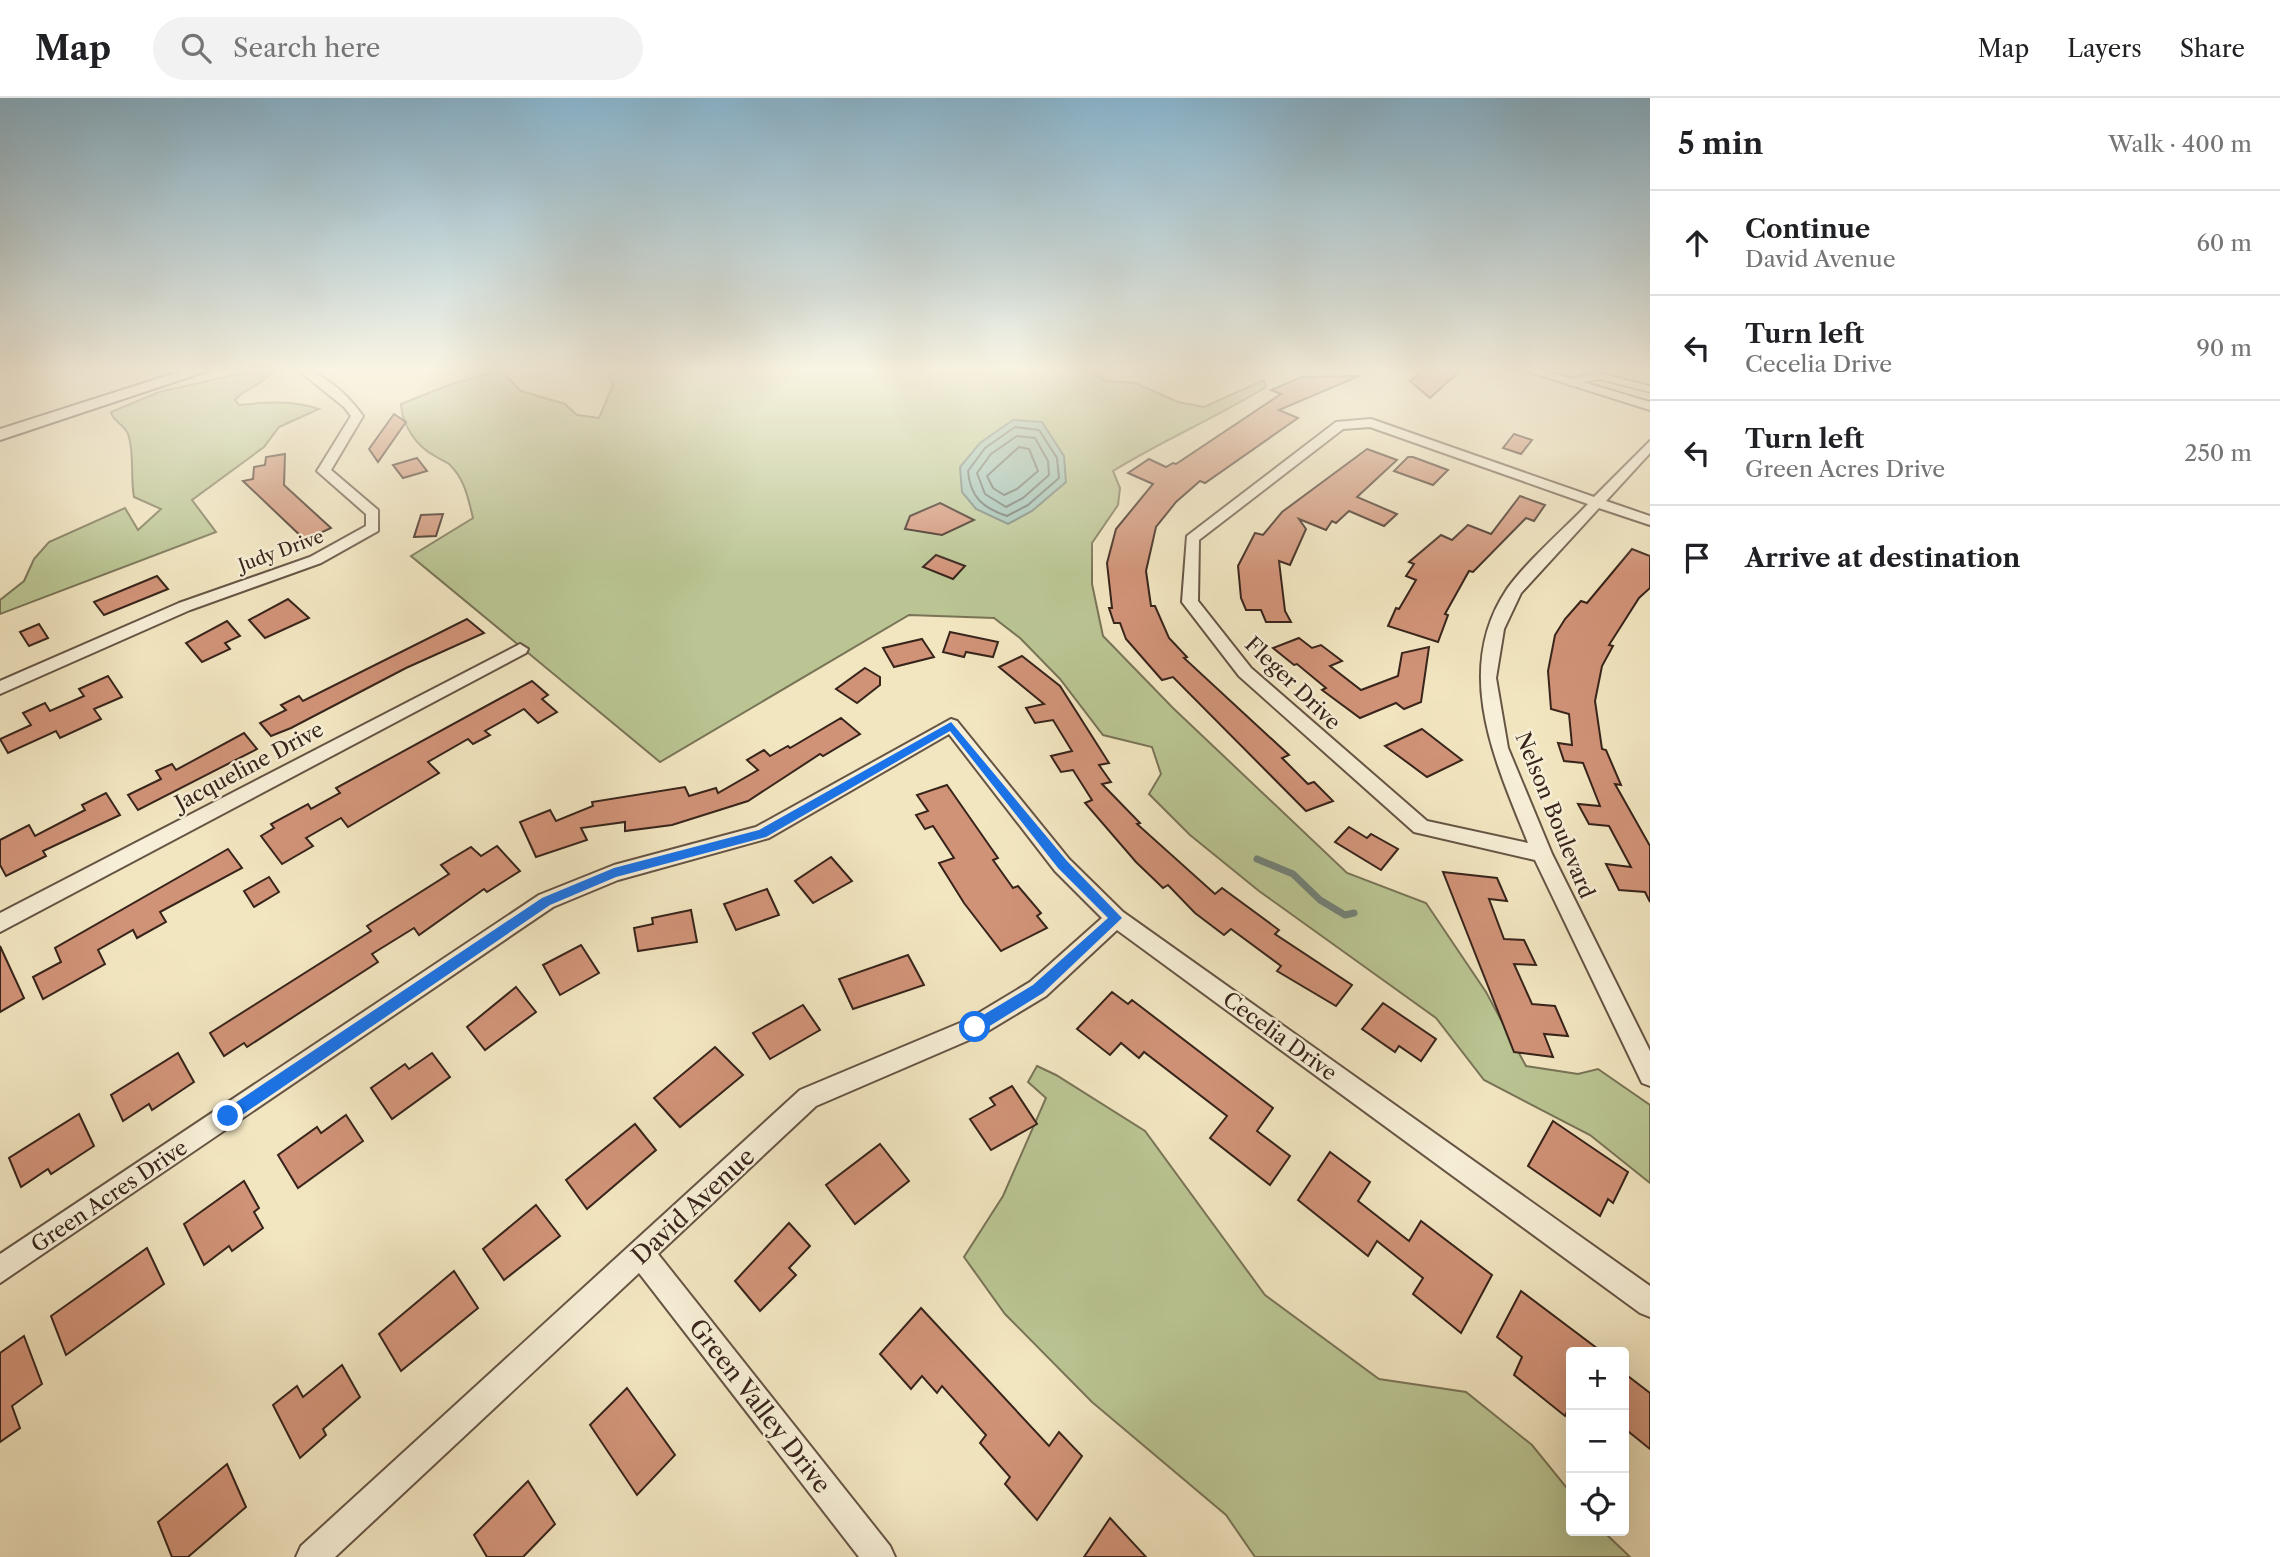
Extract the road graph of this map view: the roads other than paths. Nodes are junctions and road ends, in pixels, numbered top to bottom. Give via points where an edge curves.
1 (344, 437) edge
2 (1324, 437) edge
3 (1412, 437) edge
4 (1650, 445) edge
5 (1598, 501) junction
6 (1650, 521) edge
7 (520, 649) dead end
8 (0, 688) edge
9 (951, 725) joint
10 (1542, 854) junction
11 (1116, 918) junction
12 (0, 923) edge
13 (1650, 1075) edge
14 (641, 1254) junction
15 (0, 1270) edge
16 (1650, 1303) edge
17 (312, 1557) edge
18 (879, 1557) edge

1 - 8 street, Judy Drive via 324,471 373,513 373,528 349,546 293,571 212,596
2 - 10 street, Fleger Drive via 1192,538 1190,602 1245,672 1421,827
3 - 5 street, Fleger Drive
4 - 5 street, Nelson Boulevard
5 - 6 street
5 - 10 street, Nelson Boulevard via 1514,591 1496,629 1488,678 1499,748
7 - 12 street, Jacqueline Drive
9 - 11 street, Cecelia Drive via 1062,864
9 - 15 street, Green Acres Drive via 762,834 614,873 546,901
10 - 13 street, Nelson Boulevard
11 - 14 street, David Avenue via 1038,989 975,1027 808,1098
11 - 16 street, Cecelia Drive
14 - 17 street, David Avenue
14 - 18 street, Green Valley Drive

